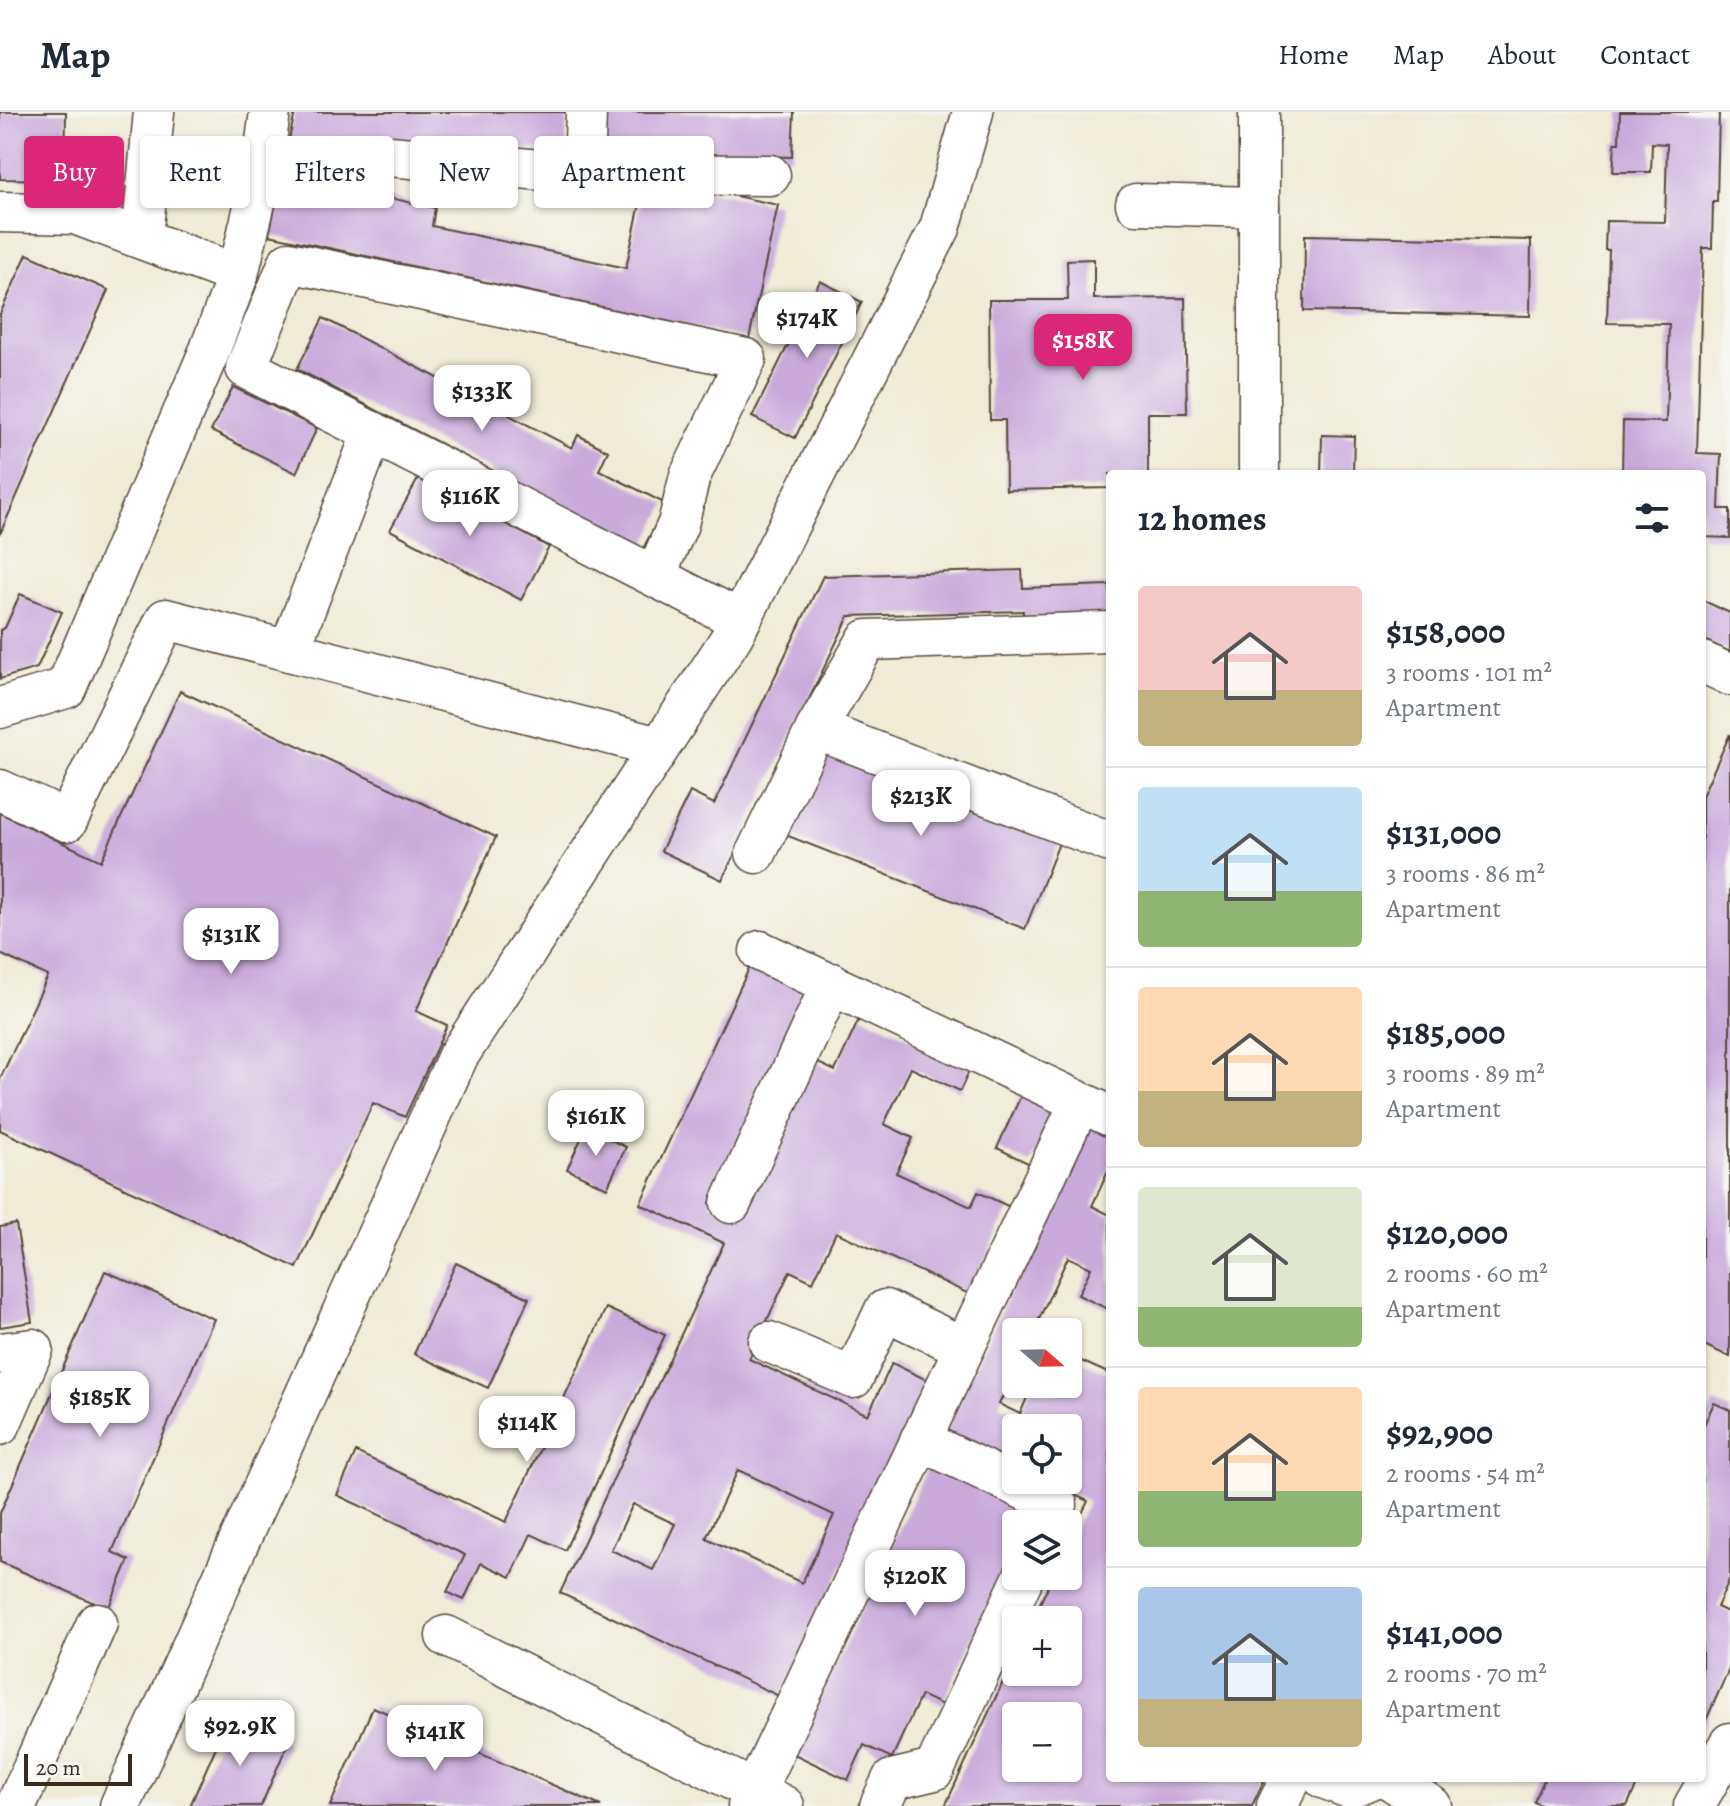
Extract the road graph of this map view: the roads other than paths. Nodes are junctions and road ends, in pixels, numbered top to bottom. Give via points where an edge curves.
1 (154, 112) edge
2 (270, 112) edge
3 (586, 112) edge
4 (973, 112) edge
5 (1259, 112) edge
6 (585, 136) edge
7 (394, 156) edge
8 (534, 169) edge
9 (714, 175) edge
10 (770, 175) dead end
11 (1136, 204) dead end
12 (1259, 207) junction
13 (0, 212) edge
14 (142, 238) junction
15 (238, 275) junction
16 (373, 432) junction
17 (1259, 470) edge
18 (655, 576) junction
19 (740, 620) junction
20 (1106, 632) edge
21 (289, 651) junction
22 (1706, 664) edge
23 (1730, 675) edge
24 (0, 708) edge
25 (816, 729) junction
26 (659, 747) junction
27 (0, 790) edge
28 (1106, 840) edge
29 (756, 853) dead end
30 (760, 951) dead end
31 (832, 983) junction
32 (1095, 1109) edge
33 (731, 1203) dead end
34 (769, 1342) dead end
35 (963, 1347) junction
36 (0, 1353) edge
37 (0, 1425) edge
38 (920, 1440) junction
39 (1055, 1510) edge
40 (1018, 1590) edge
41 (97, 1623) dead end
42 (446, 1636) dead end
43 (1730, 1743) edge
44 (1289, 1782) edge
45 (1333, 1782) edge
46 (1363, 1782) edge
47 (1394, 1782) edge
48 (762, 1801) edge
49 (16, 1806) edge
50 (120, 1806) edge
51 (880, 1806) edge
52 (1277, 1806) edge
53 (1431, 1806) edge
54 (1694, 1806) edge

1 - 14 lane
2 - 15 lane
3 - 6 lane
4 - 19 lane via 940,228
5 - 12 lane
7 - 8 lane
9 - 10 lane
11 - 12 lane
12 - 17 lane
13 - 14 lane via 75,214
14 - 15 lane
15 - 24 lane via 66,688
16 - 18 lane
16 - 18 lane via 246,368 289,262 746,359 690,476 678,524
16 - 21 lane
18 - 19 lane
19 - 26 lane
20 - 25 lane via 867,640
21 - 26 lane
21 - 27 lane via 166,619 67,821
22 - 23 lane
25 - 28 lane
25 - 29 lane
26 - 50 lane via 458,1056
30 - 31 lane
31 - 32 lane
31 - 33 lane
32 - 35 lane
34 - 35 lane via 853,1378 885,1310
35 - 38 lane
36 - 37 lane via 33,1349
38 - 39 lane via 1057,1505
38 - 48 lane
40 - 51 lane via 934,1770 892,1780
41 - 49 lane
42 - 48 lane
43 - 54 lane
44 - 52 lane
45 - 46 lane via 1349,1788
47 - 53 lane

